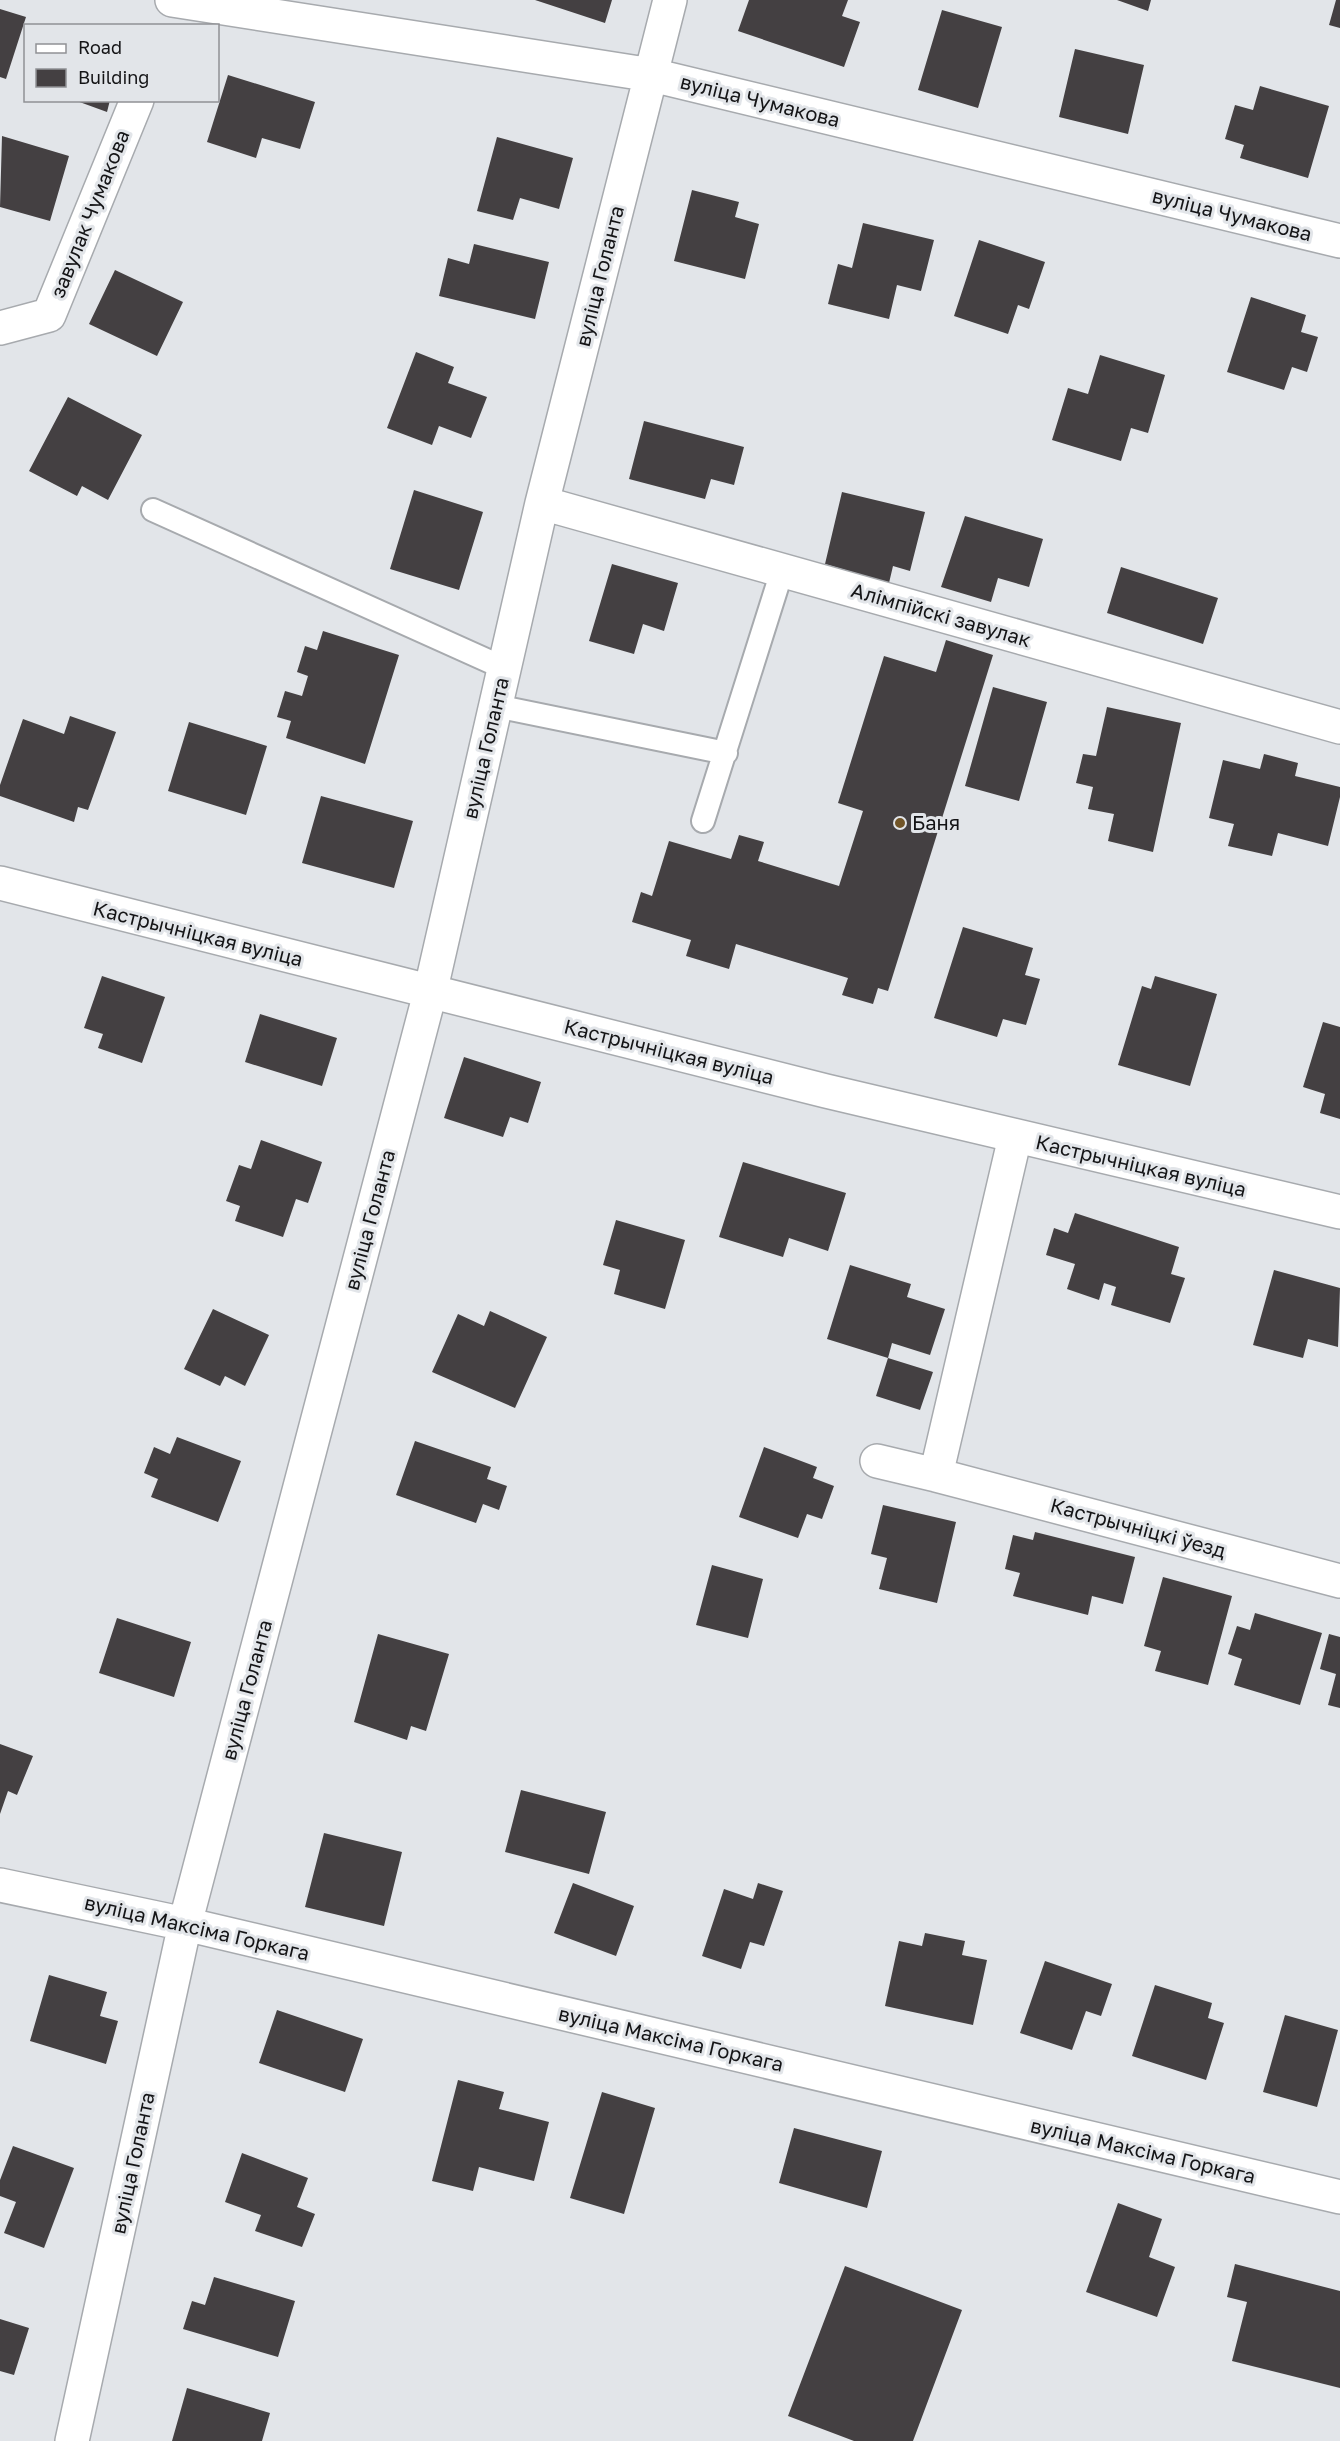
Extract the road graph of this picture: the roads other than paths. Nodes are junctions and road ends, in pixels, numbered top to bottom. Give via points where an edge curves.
1 (670, 0) edge
2 (172, 9) edge
3 (652, 75) junction
4 (136, 102) edge
5 (1340, 241) edge
6 (0, 328) edge
7 (542, 503) junction
8 (153, 510) dead end
9 (782, 571) junction
10 (504, 668) junction
11 (496, 706) junction
12 (1340, 727) edge
13 (726, 753) junction
14 (703, 821) dead end
15 (0, 883) edge
16 (430, 993) junction
17 (1015, 1137) junction
18 (1340, 1212) edge
19 (877, 1461) dead end
20 (936, 1475) junction
21 (1340, 1581) edge
22 (0, 1885) edge
23 (185, 1924) junction
24 (1340, 2197) edge
25 (72, 2441) edge

1 - 3 street, вуліца Голанта
2 - 3 street, вуліца Чумакова
3 - 5 street, вуліца Чумакова
3 - 7 street, вуліца Голанта
4 - 6 street, завулак Чумакова via 48,315
7 - 9 street, Алімпійскі завулак
7 - 10 street, вуліца Голанта
8 - 10 lane
9 - 12 street, Алімпійскі завулак
9 - 13 lane
10 - 11 street, вуліца Голанта
11 - 13 lane
11 - 16 street, вуліца Голанта
13 - 14 lane
15 - 16 street, Кастрычніцкая вуліца
16 - 17 street, Кастрычніцкая вуліца
16 - 23 street, вуліца Голанта
17 - 18 street, Кастрычніцкая вуліца
17 - 20 street
19 - 20 street, Кастрычніцкі ўезд
20 - 21 street, Кастрычніцкі ўезд
22 - 23 street, вуліца Максіма Горкага
23 - 24 street, вуліца Максіма Горкага
23 - 25 street, вуліца Голанта

